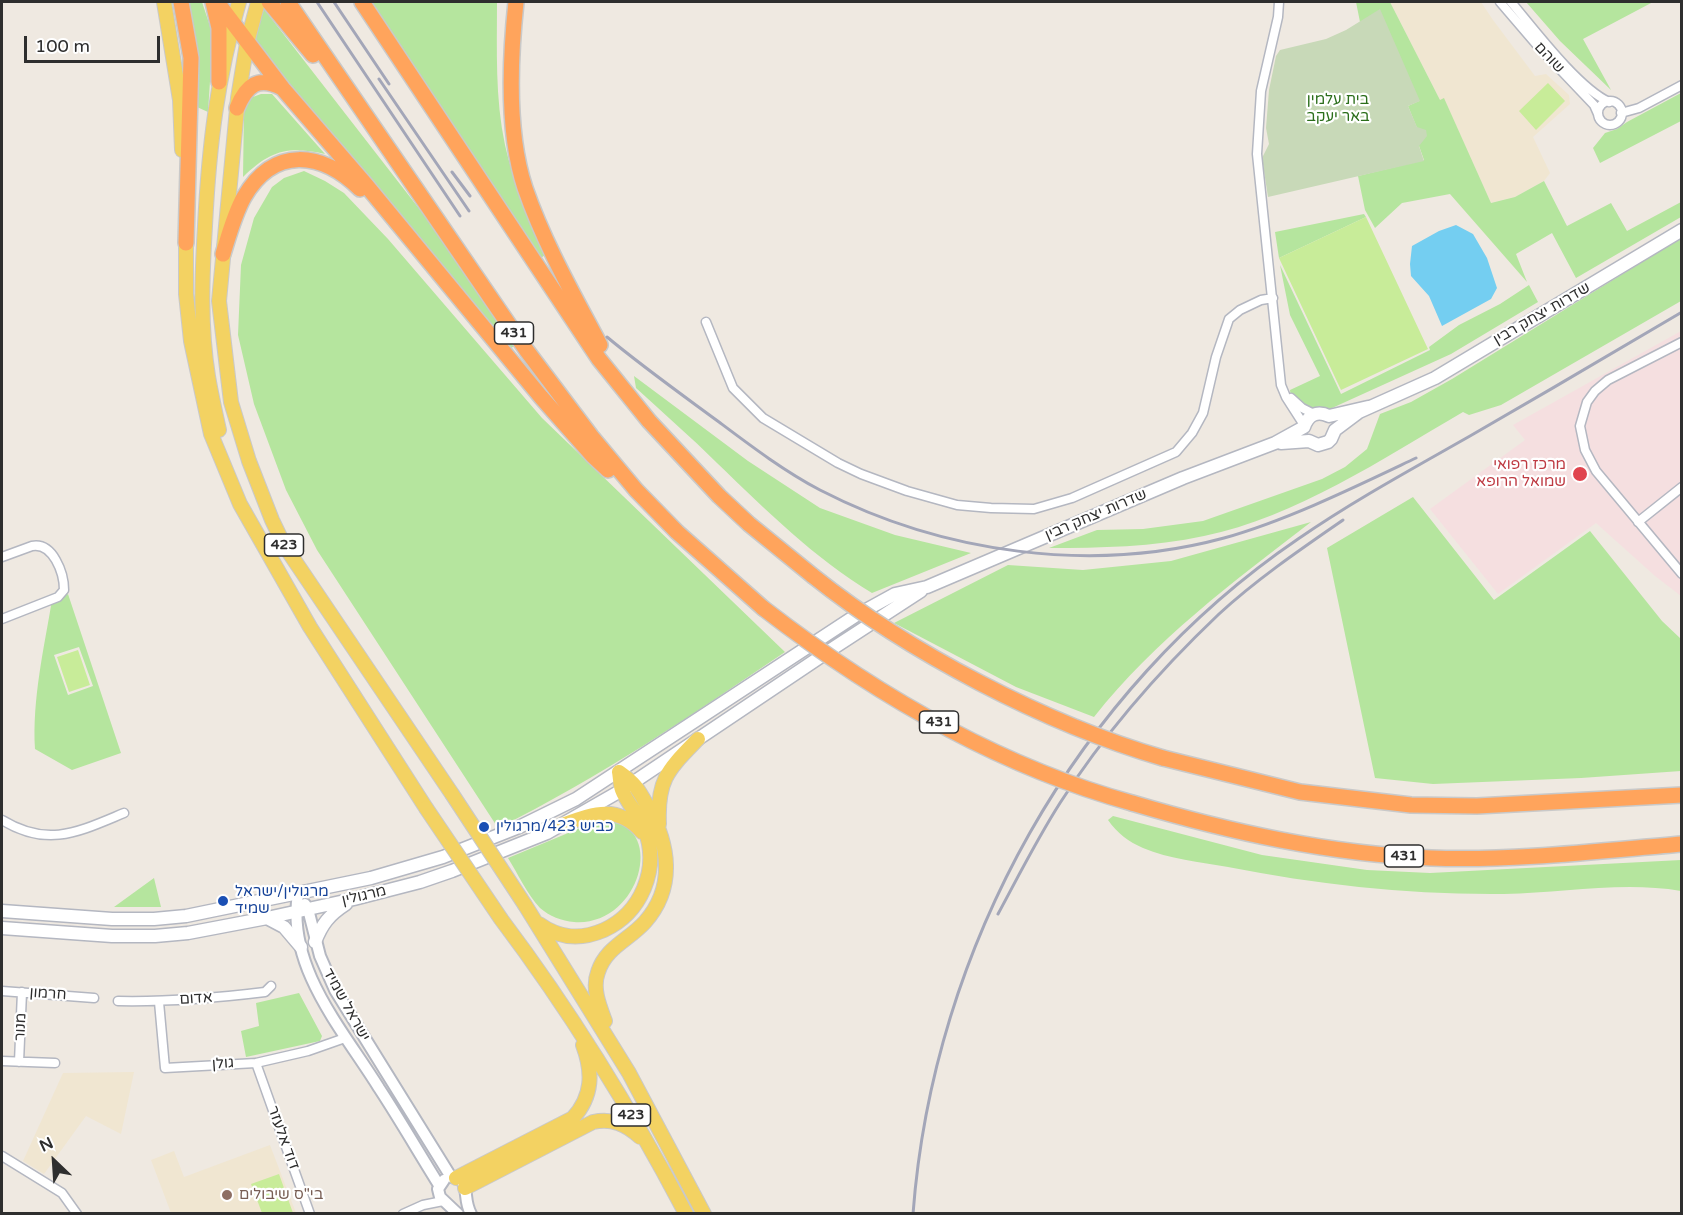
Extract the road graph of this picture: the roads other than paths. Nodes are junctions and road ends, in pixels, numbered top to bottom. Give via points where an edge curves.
1 (164, 2) edge
2 (181, 2) edge
3 (215, 2) edge
4 (258, 2) edge
5 (269, 2) edge
6 (288, 2) edge
7 (362, 2) edge
8 (505, 2) edge
9 (516, 2) edge
10 (1279, 2) edge
11 (1500, 2) edge
12 (1511, 2) edge
13 (238, 3) edge
14 (232, 23) junction
15 (247, 43) junction
16 (219, 82) junction
17 (1682, 85) edge
18 (284, 90) junction
19 (1608, 102) junction
20 (237, 108) junction
21 (1621, 113) junction
22 (1598, 114) junction
23 (393, 158) junction
24 (522, 176) junction
25 (399, 226) junction
26 (1682, 230) edge
27 (186, 243) junction
28 (223, 254) junction
29 (1273, 298) junction
30 (706, 322) dead end
31 (1682, 342) edge
32 (1281, 386) junction
33 (624, 390) junction
34 (1368, 407) junction
35 (1314, 414) junction
36 (1329, 416) junction
37 (1304, 426) junction
38 (1335, 430) junction
39 (1309, 441) junction
40 (1266, 447) junction
41 (229, 476) junction
42 (1682, 487) edge
43 (1638, 522) junction
44 (677, 532) junction
45 (2, 557) edge
46 (1682, 574) edge
47 (927, 587) junction
48 (2, 620) edge
49 (698, 739) junction
50 (619, 772) junction
51 (628, 786) junction
52 (1682, 795) edge
53 (124, 813) dead end
54 (2, 820) edge
55 (562, 825) junction
56 (660, 829) junction
57 (648, 843) junction
58 (1682, 844) edge
59 (298, 894) junction
60 (354, 899) junction
61 (308, 909) junction
62 (2, 911) edge
63 (295, 912) junction
64 (267, 918) junction
65 (535, 921) junction
66 (2, 928) edge
67 (315, 942) junction
68 (301, 946) junction
69 (271, 986) dead end
70 (2, 991) edge
71 (22, 992) junction
72 (94, 998) dead end
73 (118, 1001) dead end
74 (159, 1002) junction
75 (571, 1018) junction
76 (345, 1038) junction
77 (618, 1056) junction
78 (2, 1061) edge
79 (19, 1062) junction
80 (56, 1063) dead end
81 (256, 1063) junction
82 (649, 1145) junction
83 (2, 1156) edge
84 (459, 1185) junction
85 (442, 1196) junction
86 (77, 1214) edge
87 (310, 1214) edge
88 (403, 1214) edge
89 (458, 1214) edge
90 (471, 1214) edge
91 (686, 1214) edge
92 (704, 1214) edge

1 - 27 main road via 180,100
2 - 27 highway via 191,58
3 - 14 highway
3 - 16 highway
4 - 15 main road, 423
5 - 23 highway
6 - 23 highway, 431
7 - 33 highway via 593,350
8 - 24 highway via 508,117
9 - 24 highway via 512,84
10 - 29 street via 1261,91 1257,142
11 - 22 street, שוהם
12 - 19 street, שוהם via 1577,77
13 - 14 main road, 423
14 - 15 highway
14 - 16 main road, 423
15 - 18 highway
15 - 20 main road, 423
16 - 41 main road, 423 via 207,182 202,301 208,376
17 - 21 street
18 - 20 highway via 269,82 254,84
18 - 25 highway
19 - 21 street via 1618,105
19 - 22 street via 1601,105
20 - 28 main road, 423
21 - 22 street via 1618,121 1610,125 1602,122
23 - 44 highway, 431 via 576,418 629,483
24 - 33 highway via 561,271
25 - 28 highway via 356,184 333,169 311,160 293,159 258,178 244,197
25 - 44 highway via 593,456
26 - 34 main road, שדרות יצחק רבין via 1435,378
27 - 41 main road via 191,341 211,434
28 - 65 main road, 423, bridge via 219,301 231,402 272,520 284,544
29 - 30 street via 1240,310 1229,319 1203,413 1176,452 1072,498 1034,509 957,505 907,491 838,463 763,418 733,388
29 - 32 street
31 - 43 street via 1608,380 1595,391 1582,414 1585,450 1596,471
32 - 35 street
32 - 37 street
33 - 52 highway, bridge via 719,496 813,576 890,631 970,677 1086,730 1163,758 1300,792 1411,805 1477,806
34 - 36 main road, שדרות יצחק רבין
34 - 38 main road, שדרות יצחק רבין
35 - 36 main road, שדרות יצחק רבין
35 - 37 main road, שדרות יצחק רבין
36 - 38 main road
37 - 39 main road
37 - 40 main road, שדרות יצחק רבין
38 - 39 main road, שדרות יצחק רבין via 1328,442 1318,445
39 - 40 main road, שדרות יצחק רבין
40 - 47 main road, שדרות יצחק רבין via 1183,478
41 - 75 main road, 423, bridge via 240,504 310,627 426,808
42 - 43 street
43 - 46 street
44 - 58 highway, 431, bridge via 764,608 856,674 947,727 1070,784 1241,832 1329,849 1389,855 1522,856
45 - 48 street via 32,546 47,548 55,558 64,590 58,597
47 - 49 main road, שדרות יצחק רבין
47 - 50 main road, שדרות יצחק רבין via 895,594 855,616
49 - 51 main road, שדרות יצחק רבין
49 - 56 main road via 676,761 661,786
50 - 51 main road
50 - 59 main road, מרגולין via 549,813 443,857
51 - 55 main road, מרגולין
51 - 56 main road
51 - 57 main road
53 - 54 street via 51,837 22,831
55 - 57 main road via 612,813 630,820
55 - 60 main road, מרגולין via 452,871
56 - 77 main road via 667,860 658,900 644,922 608,955 596,980 598,1000
57 - 65 main road via 645,889 633,909 614,925 576,938 549,932
59 - 61 street, ישראל שמיד
59 - 62 main road, מרגולין via 218,911 154,919
59 - 63 street, ישראל שמיד
60 - 61 main road, מרגולין
60 - 67 main road via 330,915
61 - 63 main road, מרגולין
61 - 67 street, ישראל שמיד
63 - 64 main road, מרגולין
63 - 68 street, ישראל שמיד
64 - 66 main road, מרגולין via 155,936
64 - 68 main road via 284,927
65 - 77 main road, 423
67 - 84 street, ישראל שמיד via 335,990
68 - 76 street, ישראל שמיד via 312,981
69 - 74 street, אדום via 265,992
70 - 71 street, חרמון
71 - 72 street, חרמון
71 - 79 street, מנור
73 - 74 street, אדום
74 - 81 street, גולן via 165,1068
75 - 82 main road, 423
75 - 84 main road via 585,1049 589,1073 590,1088 580,1110 573,1118
76 - 81 street, גולן
76 - 85 street, ישראל שמיד via 378,1086
77 - 92 main road, 423
78 - 79 street, מנור
79 - 80 street, מנור
81 - 87 street, דוד אלעזר
82 - 84 main road via 621,1124 593,1122
82 - 91 main road, 423
83 - 86 street via 62,1193
84 - 85 street via 444,1180
84 - 85 street via 459,1202
84 - 90 street, ישראל שמיד
85 - 88 street
85 - 89 street, ישראל שמיד

